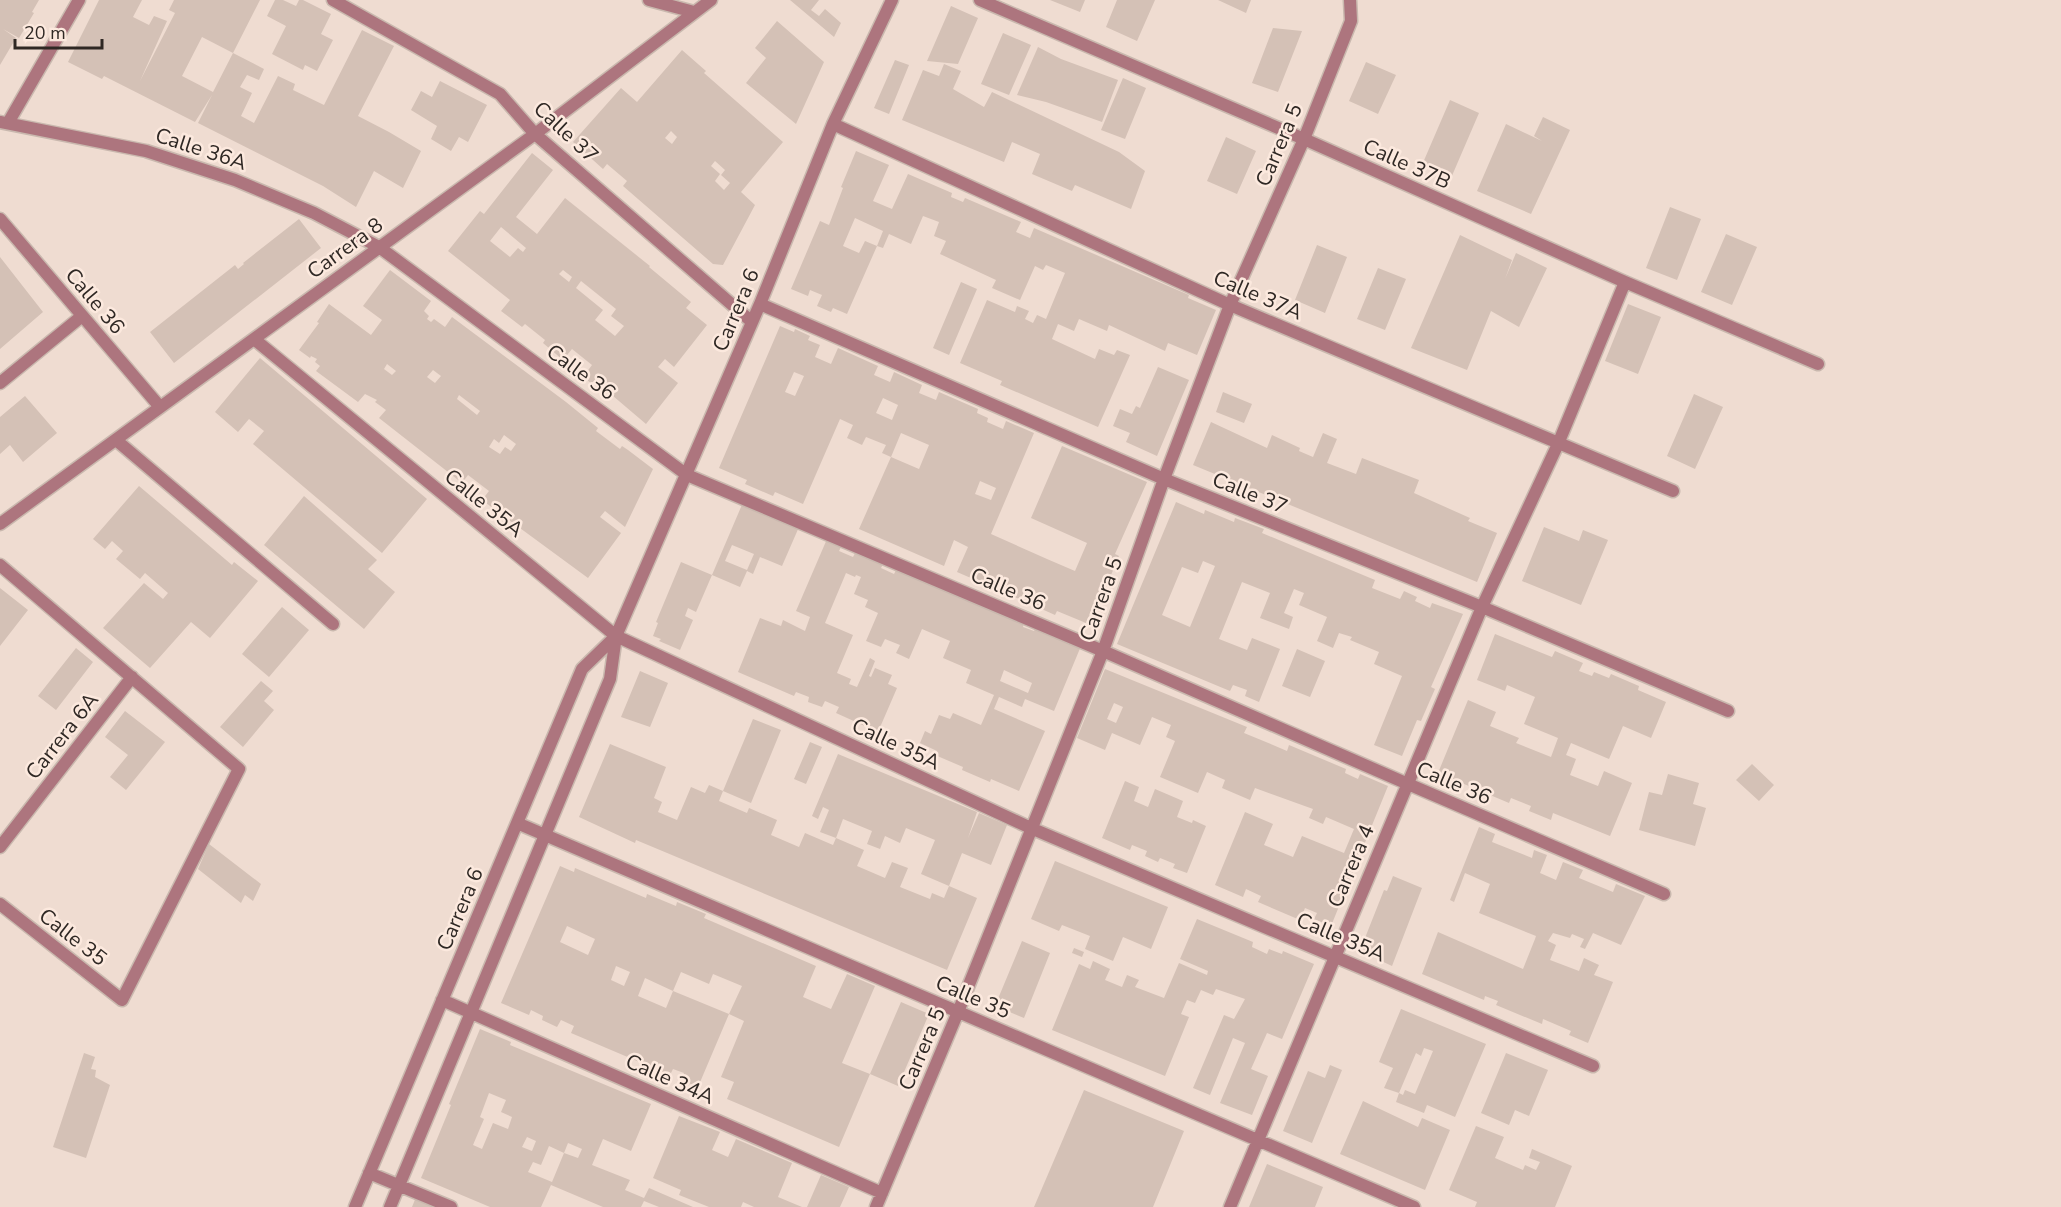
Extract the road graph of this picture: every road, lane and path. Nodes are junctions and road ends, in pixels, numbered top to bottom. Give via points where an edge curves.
1 (80, 0) edge
2 (333, 0) edge
3 (649, 0) edge
4 (711, 0) edge
5 (892, 0) edge
6 (980, 0) edge
7 (1350, 0) edge
8 (694, 12) junction
9 (4, 123) edge
10 (833, 124) junction
11 (535, 134) junction
12 (1304, 139) junction
13 (0, 219) edge
14 (379, 247) junction
15 (1625, 282) junction
16 (760, 304) junction
17 (1230, 305) junction
18 (82, 316) junction
19 (752, 322) junction
20 (254, 339) junction
21 (1818, 364) dead end
22 (0, 382) edge
23 (160, 407) junction
24 (116, 440) junction
25 (1558, 444) junction
26 (687, 475) junction
27 (1164, 479) junction
28 (1673, 491) dead end
29 (0, 525) edge
30 (0, 565) edge
31 (1482, 607) junction
32 (333, 624) dead end
33 (616, 636) junction
34 (1103, 651) junction
35 (132, 677) junction
36 (1728, 711) dead end
37 (1407, 784) junction
38 (517, 823) junction
39 (1033, 829) junction
40 (545, 835) junction
41 (0, 847) edge
42 (1664, 894) dead end
43 (0, 904) edge
44 (1334, 955) junction
45 (442, 1000) junction
46 (958, 1012) junction
47 (471, 1013) junction
48 (1593, 1066) dead end
49 (1258, 1140) junction
50 (369, 1173) junction
51 (399, 1185) junction
52 (882, 1193) junction
53 (355, 1207) edge
54 (390, 1207) edge
55 (451, 1207) edge
56 (876, 1207) edge
57 (1230, 1207) edge
58 (1414, 1207) edge

1 - 9 street
2 - 11 street, Calle 37 via 500,94
3 - 8 street
4 - 8 street, Carrera 8
5 - 10 street, Carrera 6
6 - 12 street, Calle 37B
7 - 12 street, Carrera 5 via 1351,21
8 - 11 street, Carrera 8
9 - 14 street, Calle 36A via 146,151 235,180 314,213
10 - 16 street, Carrera 6
10 - 17 street, Calle 37A
11 - 14 street, Carrera 8
11 - 19 street, Calle 37
12 - 15 street, Calle 37B
12 - 17 street, Carrera 5
13 - 18 street, Calle 36
14 - 20 street, Carrera 8
14 - 26 street, Calle 36
15 - 21 street, Calle 37B
15 - 25 street, Carrera 4
16 - 19 street, Carrera 6
16 - 27 street, Calle 37
17 - 25 street, Calle 37A
17 - 27 street, Carrera 5
18 - 22 street
18 - 23 street, Calle 36
19 - 26 street, Carrera 6
20 - 23 street, Carrera 8
20 - 33 street, Calle 35A
23 - 24 street, Carrera 8
24 - 29 street, Carrera 8
24 - 32 street
25 - 28 street, Calle 37A
25 - 31 street, Carrera 4
26 - 33 street, Carrera 6
26 - 34 street, Calle 36
27 - 31 street, Calle 37
27 - 34 street, Carrera 5
30 - 35 street
31 - 36 street, Calle 37
31 - 37 street, Carrera 4
33 - 38 street, Carrera 6 via 582,669
33 - 39 street, Calle 35A
33 - 40 street, Carrera 6 via 610,679
34 - 37 street, Calle 36
34 - 39 street, Carrera 5
35 - 41 street, Carrera 6A
35 - 43 street, Calle 35 via 239,769 122,1000
37 - 42 street, Calle 36
37 - 44 street, Carrera 4
38 - 40 street, Calle 35
38 - 45 street, Carrera 6
39 - 44 street, Calle 35A
39 - 46 street, Carrera 5
40 - 46 street, Calle 35
40 - 47 street, Carrera 6
44 - 48 street, Calle 35A
44 - 49 street, Carrera 4
45 - 47 street, Calle 34A
45 - 50 street, Carrera 6
46 - 49 street, Calle 35
46 - 52 street, Carrera 5
47 - 51 street, Carrera 6
47 - 52 street, Calle 34A
49 - 57 street, Carrera 4
49 - 58 street, Calle 35
50 - 51 street
50 - 53 street, Carrera 6
51 - 54 street, Carrera 6
51 - 55 street
52 - 56 street, Carrera 5

